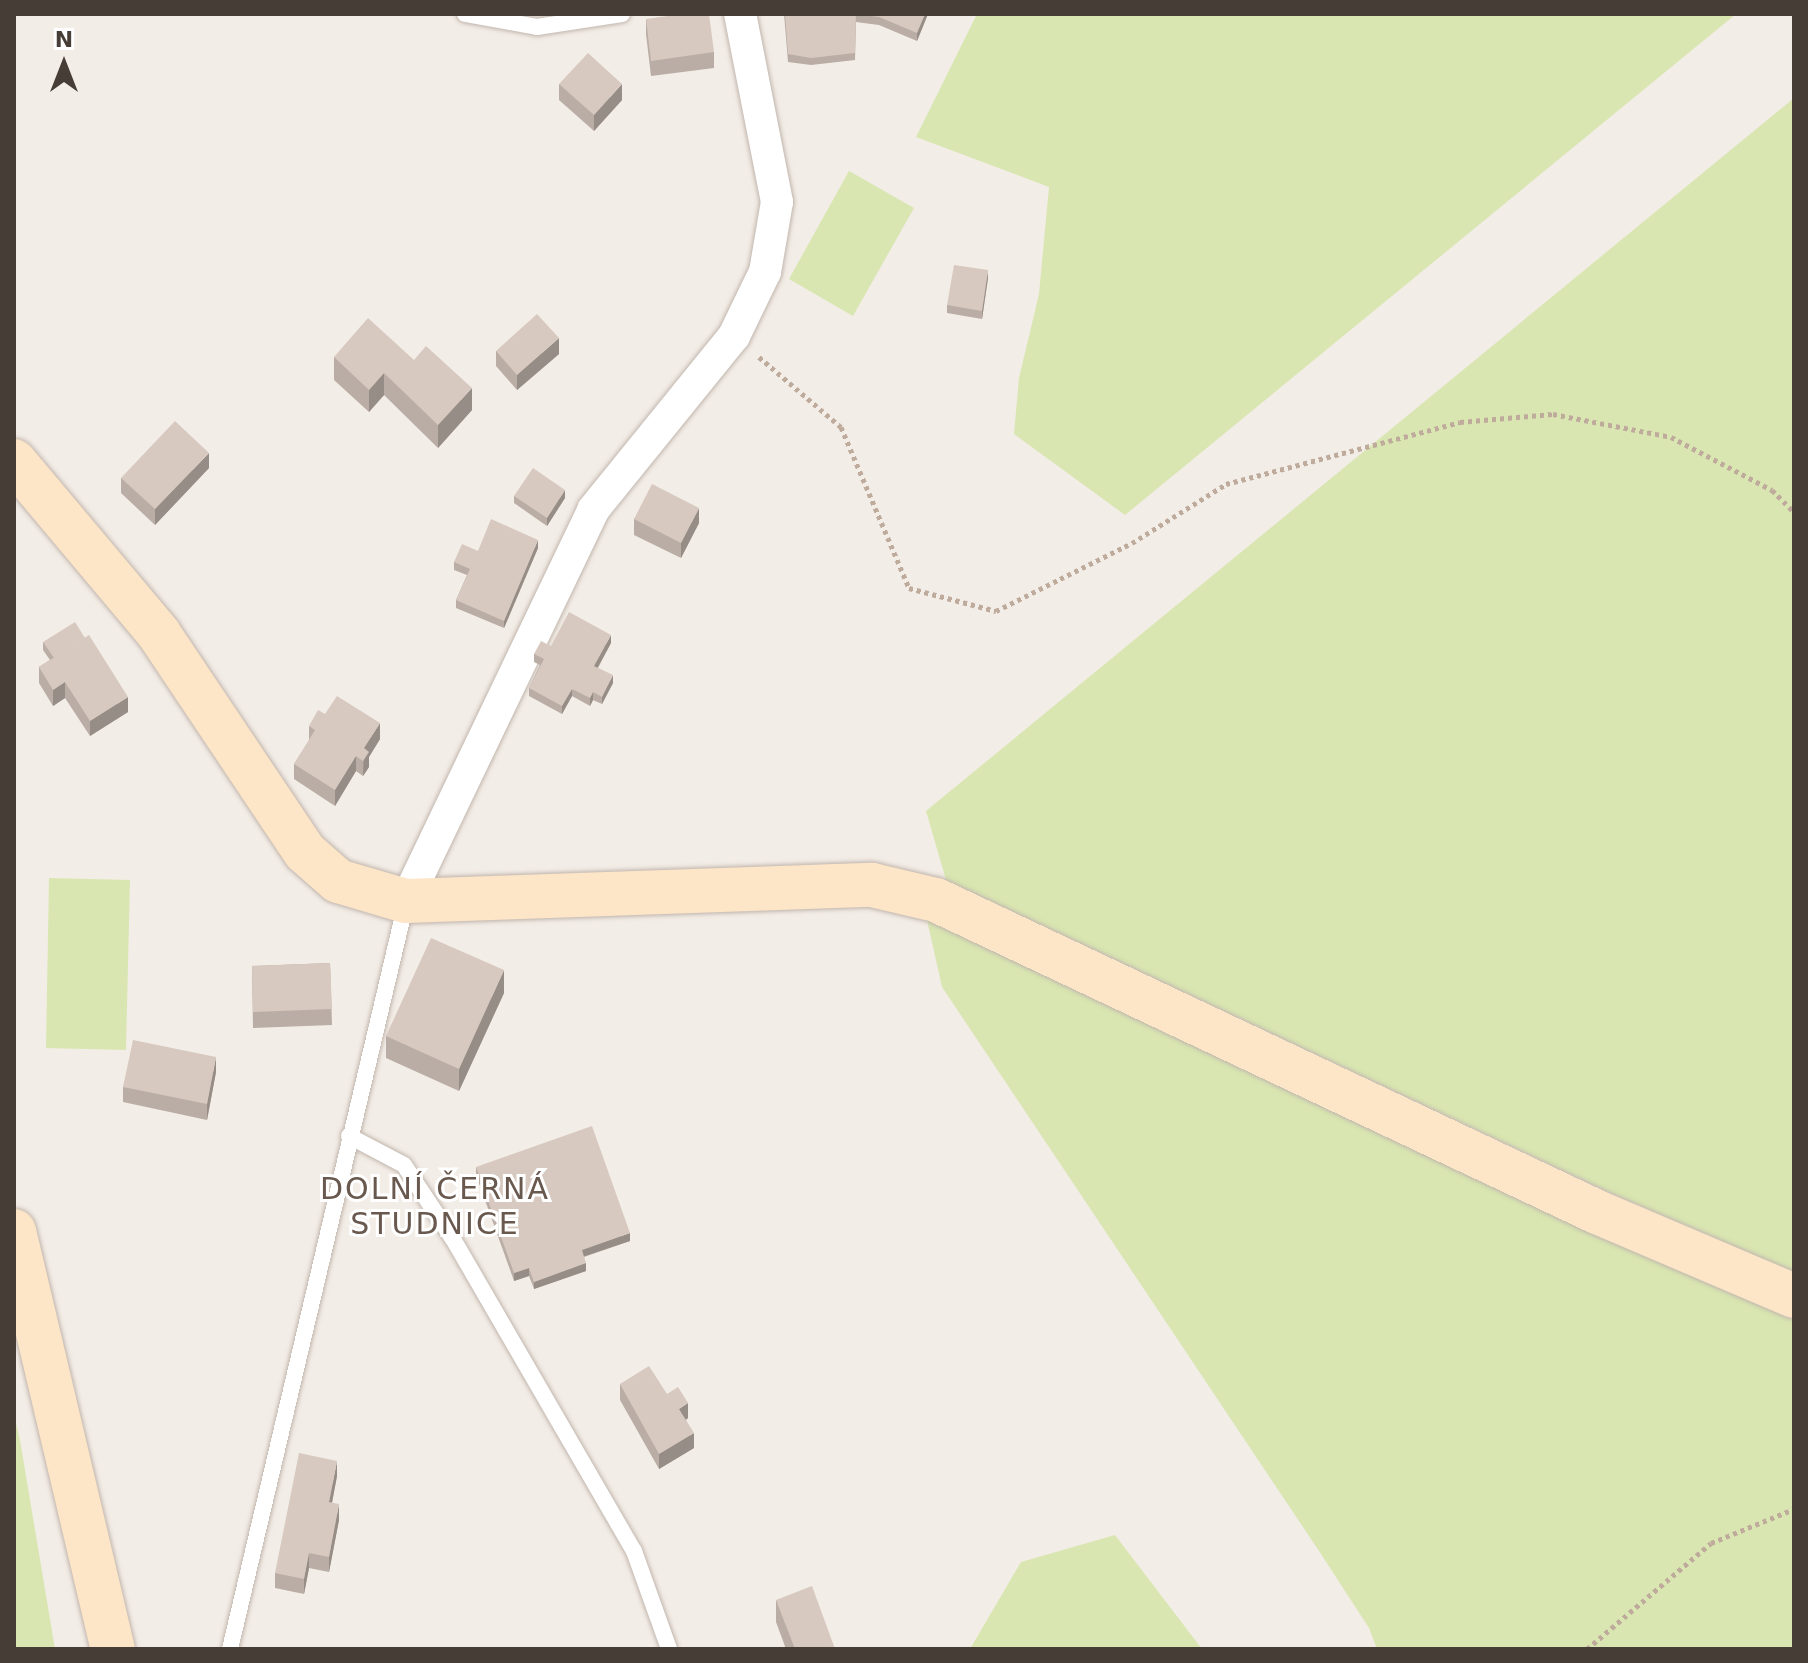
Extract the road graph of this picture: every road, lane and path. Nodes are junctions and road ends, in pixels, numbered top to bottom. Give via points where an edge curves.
1 (465, 14) edge
2 (622, 14) edge
3 (740, 14) edge
4 (734, 336) junction
5 (14, 461) edge
6 (1794, 512) edge
7 (406, 901) junction
8 (349, 1136) junction
9 (14, 1231) edge
10 (1794, 1296) edge
11 (1794, 1509) edge
12 (113, 1649) edge
13 (230, 1649) edge
14 (669, 1649) edge
15 (1587, 1649) edge

1 - 2 lane via 537,27
3 - 4 street via 777,202 765,272
4 - 6 path via 841,427 909,588 996,611 1132,543 1226,484 1460,422 1553,414 1671,437 1772,490
4 - 7 street via 593,510
5 - 7 street via 159,634 305,852 338,881
7 - 8 lane
7 - 10 street via 872,885 936,900 1597,1212
8 - 13 lane
8 - 14 lane via 404,1165 453,1239 627,1538
9 - 12 street
11 - 15 path via 1711,1543

